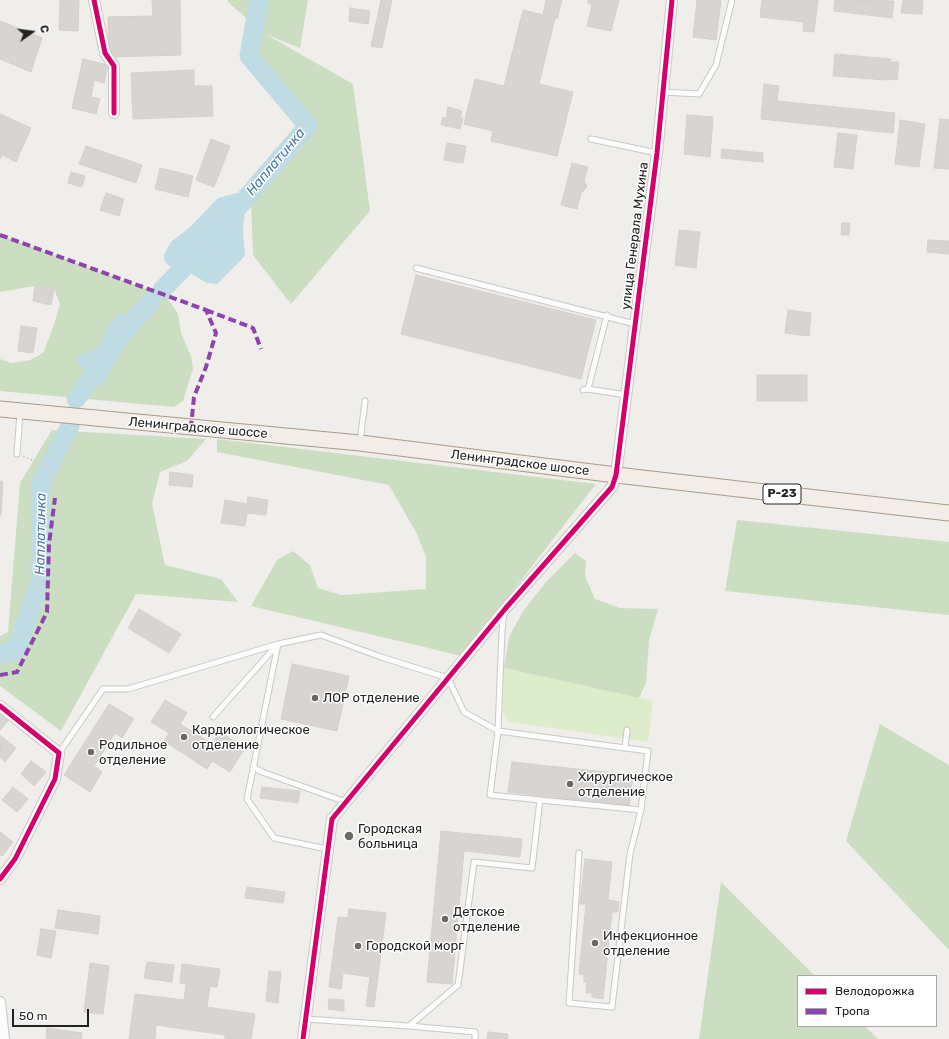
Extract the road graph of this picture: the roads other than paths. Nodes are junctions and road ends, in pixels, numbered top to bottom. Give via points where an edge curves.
1 (94, 0) edge
2 (672, 0) edge
3 (732, 0) edge
4 (663, 92) junction
5 (114, 113) dead end
6 (591, 139) dead end
7 (657, 153) junction
8 (416, 268) dead end
9 (607, 315) junction
10 (635, 324) junction
11 (626, 395) junction
12 (365, 400) dead end
13 (0, 409) edge
14 (20, 411) junction
15 (360, 443) junction
16 (17, 454) dead end
17 (616, 475) junction
18 (949, 513) edge
19 (505, 609) junction
20 (278, 644) junction
21 (448, 678) junction
22 (0, 706) edge
23 (213, 718) dead end
24 (627, 730) dead end
25 (498, 731) junction
26 (625, 748) junction
27 (59, 753) junction
28 (253, 766) junction
29 (540, 800) junction
30 (346, 802) junction
31 (641, 810) junction
32 (327, 849) junction
33 (579, 853) dead end
34 (0, 879) edge
35 (0, 1002) edge
36 (306, 1019) junction
37 (409, 1026) junction
38 (4, 1039) edge
39 (303, 1039) edge
40 (475, 1039) edge

1 - 5 street via 105,53 114,66
2 - 4 street, улица Генерала Мухина
3 - 4 lane via 716,65 699,94
4 - 7 street, улица Генерала Мухина
6 - 7 lane
7 - 10 street, улица Генерала Мухина
8 - 9 lane
9 - 10 lane
9 - 11 lane via 586,390
10 - 11 street, улица Генерала Мухина
11 - 17 street, улица Генерала Мухина
12 - 15 lane
13 - 14 main road, Ленинградское шоссе
14 - 15 main road, Ленинградское шоссе
14 - 16 lane
15 - 17 main road, Ленинградское шоссе
17 - 18 main road, Ленинградское шоссе / Р-23
17 - 19 street, улица Генерала Мухина via 612,487
19 - 21 street, улица Генерала Мухина
19 - 25 lane
20 - 21 lane via 321,635
20 - 23 lane
20 - 27 lane via 128,689 103,689
20 - 28 lane
21 - 25 lane via 464,712
21 - 30 street, улица Генерала Мухина
22 - 27 street
24 - 26 lane
25 - 26 lane
25 - 29 lane via 490,795
26 - 31 lane via 648,751
27 - 34 street via 55,779 15,859
28 - 30 lane via 262,772
28 - 32 lane via 247,799 274,838
29 - 31 lane
29 - 37 lane via 532,868 474,862 458,985
30 - 32 street, улица Генерала Мухина via 332,819
31 - 33 lane via 630,854 612,1007 569,1003
32 - 36 street, улица Генерала Мухина
35 - 38 street
36 - 37 lane
36 - 39 street, улица Генерала Мухина
37 - 40 lane via 475,1032

